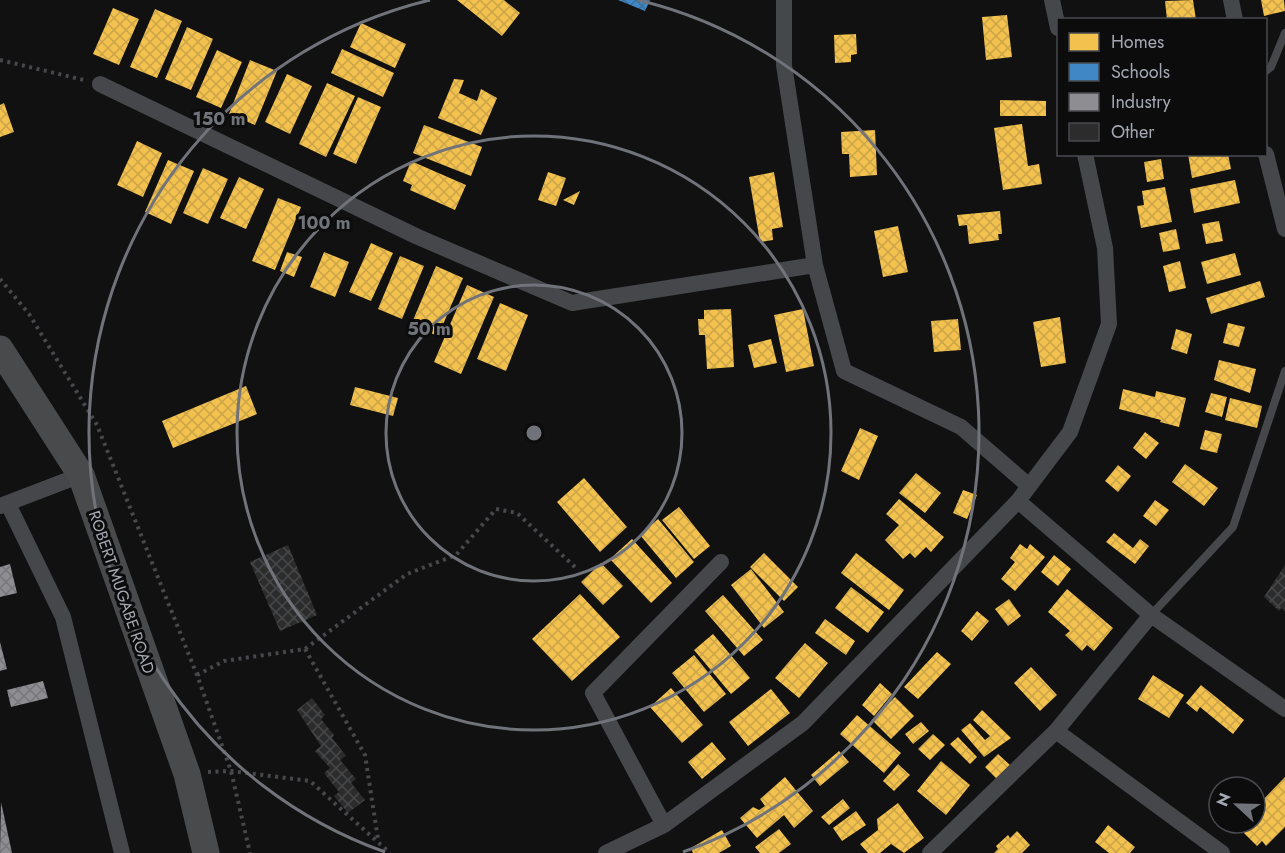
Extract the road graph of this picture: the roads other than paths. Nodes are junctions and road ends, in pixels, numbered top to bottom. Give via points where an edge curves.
1 (784, 0) edge
2 (1231, 0) edge
3 (1056, 1) edge
4 (1058, 18) edge
5 (1235, 18) edge
6 (1285, 33) edge
7 (1267, 70) edge
8 (100, 84) road end
9 (1085, 156) edge
10 (1267, 156) edge
11 (1285, 229) edge
12 (815, 265) junction
13 (0, 350) edge
14 (1285, 371) edge
15 (81, 475) junction
16 (1028, 485) junction
17 (1018, 501) junction
18 (4, 505) edge
19 (721, 562) dead end
20 (1151, 615) junction
21 (1285, 709) edge
22 (1056, 731) junction
23 (664, 825) junction
24 (612, 852) edge
25 (122, 853) edge
26 (206, 853) edge
27 (930, 853) edge
28 (1222, 853) edge

1 - 12 street via 784,65
2 - 5 street
3 - 4 street
6 - 7 lane via 1272,67
8 - 12 street via 418,237 572,303
9 - 16 street via 1105,248 1109,324 1071,432
10 - 11 street
12 - 16 street via 844,371 961,427
13 - 15 main road, ROBERT MUGABE ROAD
14 - 20 lane via 1233,527
15 - 18 street
15 - 26 main road, ROBERT MUGABE ROAD via 186,774
16 - 17 street
17 - 20 street
17 - 23 street via 803,723
18 - 25 street via 63,617
19 - 23 street via 593,693
20 - 21 street
20 - 22 street
22 - 27 street
22 - 28 street
23 - 24 street

